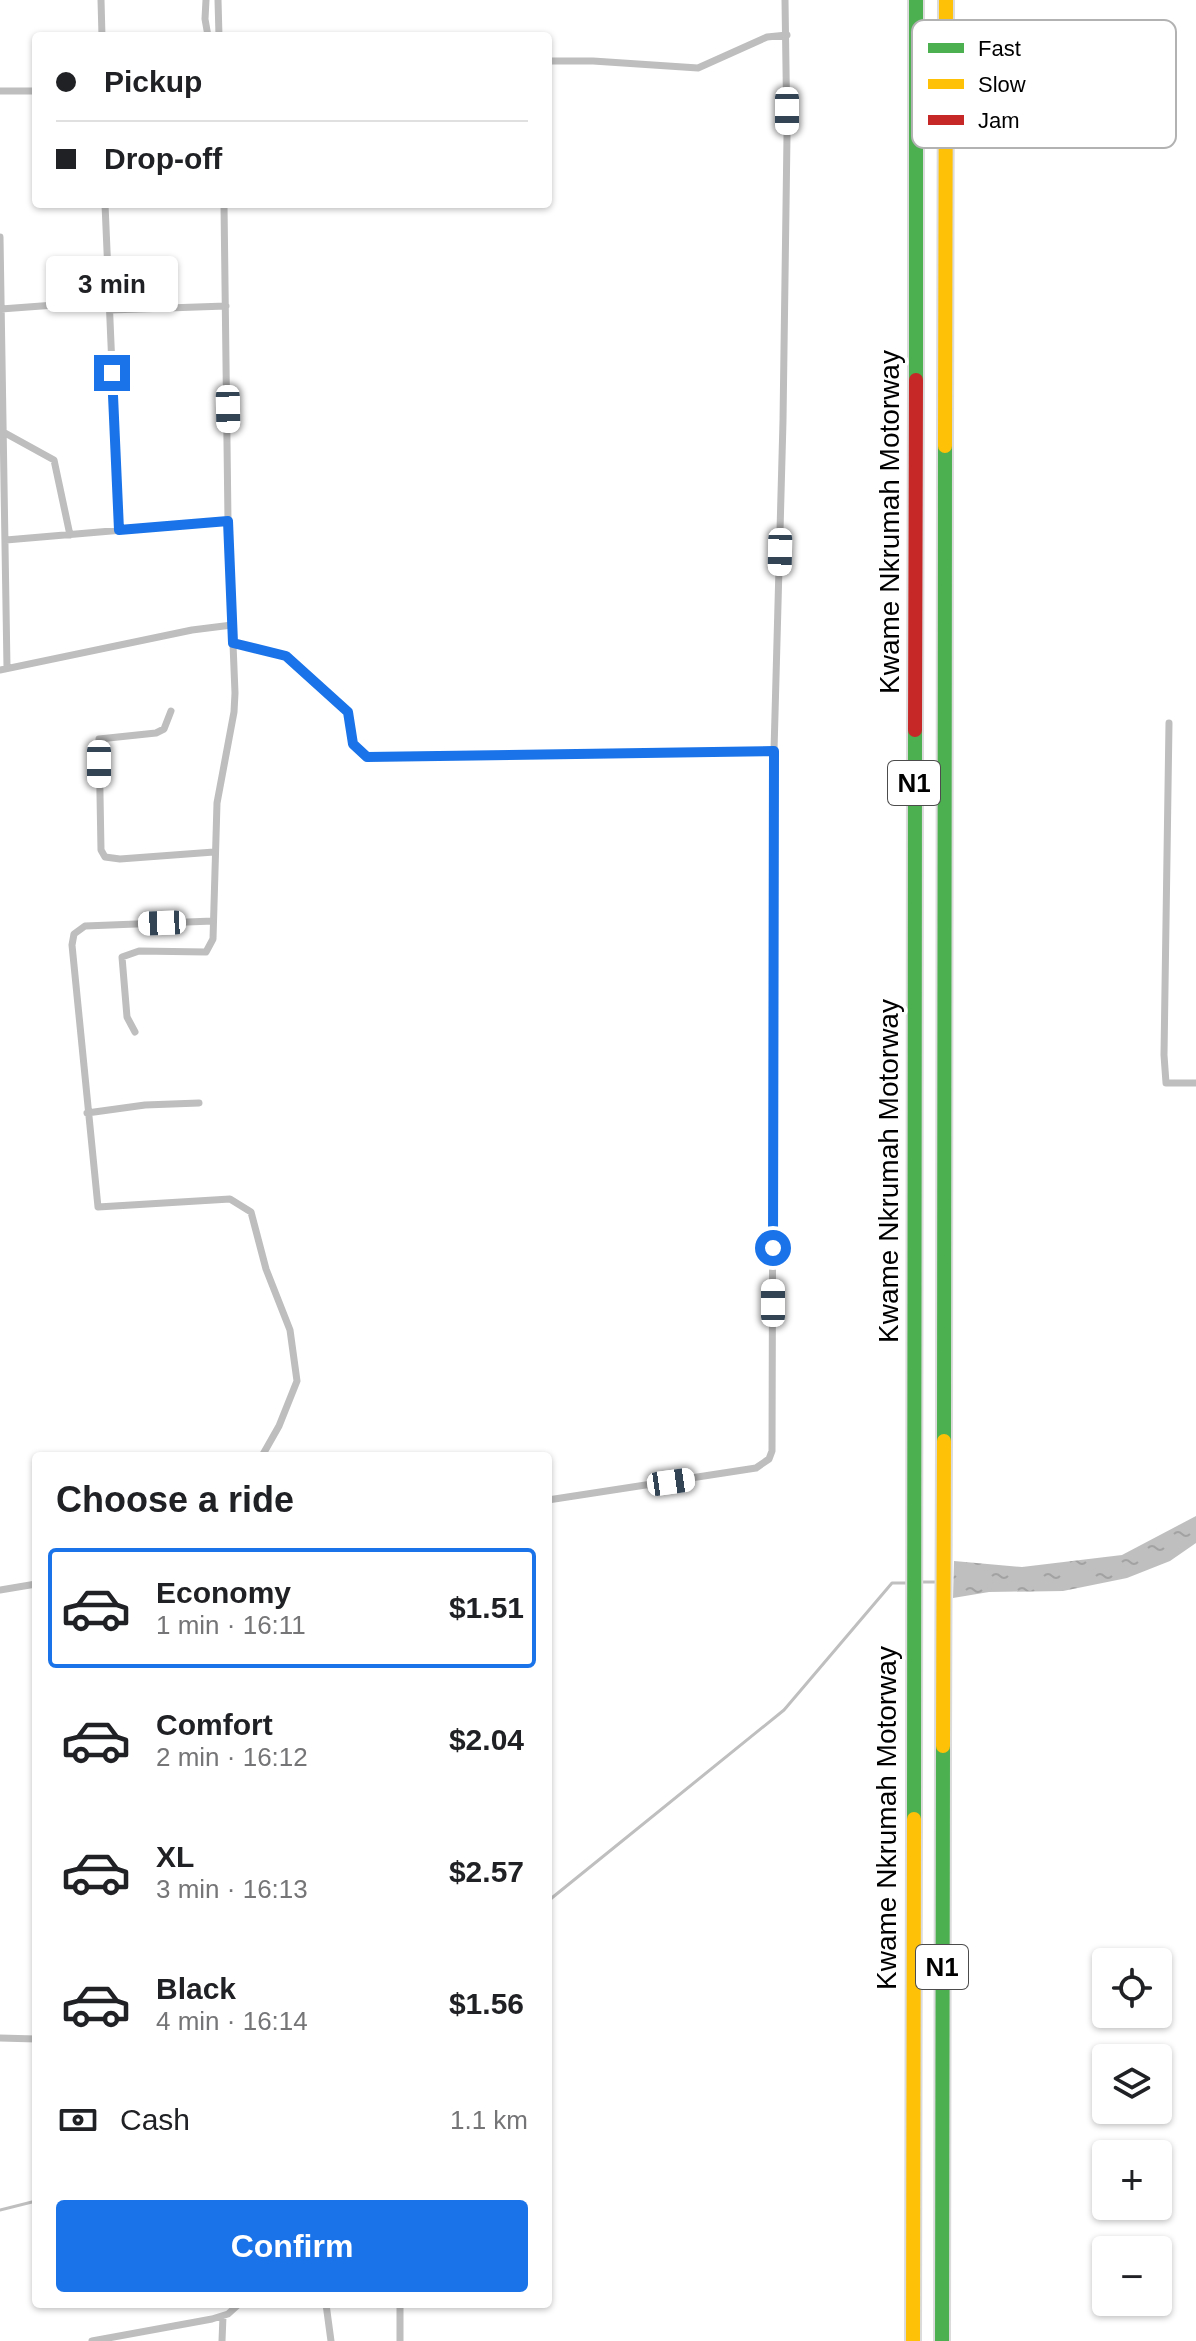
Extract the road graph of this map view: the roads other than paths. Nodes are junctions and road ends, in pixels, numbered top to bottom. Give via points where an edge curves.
1 (101, 0) edge
2 (206, 0) edge
3 (218, 0) edge
4 (785, 0) edge
5 (916, 0) edge
6 (946, 0) edge
7 (916, 20) edge
8 (946, 20) edge
9 (102, 32) edge
10 (207, 32) edge
11 (219, 32) edge
12 (787, 35) junction
13 (552, 61) edge
14 (0, 91) edge
15 (32, 91) edge
16 (916, 148) edge
17 (946, 148) edge
18 (105, 208) edge
19 (224, 208) edge
20 (0, 237) edge
21 (110, 305) junction
22 (226, 306) junction
23 (1, 309) edge
24 (2, 396) edge
25 (5, 433) junction
26 (2, 469) edge
27 (228, 521) junction
28 (119, 530) junction
29 (70, 535) junction
30 (6, 540) junction
31 (232, 625) junction
32 (233, 643) junction
33 (4, 669) edge
34 (171, 711) dead end
35 (1169, 723) dead end
36 (774, 751) junction
37 (214, 852) junction
38 (213, 921) junction
39 (135, 1032) dead end
40 (1196, 1083) edge
41 (199, 1103) dead end
42 (87, 1113) junction
43 (264, 1452) edge
44 (552, 1499) edge
45 (32, 1585) edge
46 (0, 1590) edge
47 (0, 2038) edge
48 (32, 2039) edge
49 (234, 2308) edge
50 (327, 2308) edge
51 (400, 2308) edge
52 (223, 2316) junction
53 (92, 2341) edge
54 (222, 2341) edge
55 (331, 2341) edge
56 (400, 2341) edge
57 (913, 2341) edge
58 (942, 2341) edge

1 - 9 street
2 - 10 street
3 - 11 street
4 - 12 street
5 - 7 highway, Kwame Nkrumah Motorway / N1
6 - 8 highway, Kwame Nkrumah Motorway / N1
12 - 13 street via 767,37 698,68
12 - 36 street
14 - 15 street
16 - 57 highway, Kwame Nkrumah Motorway / N1
17 - 58 highway, Kwame Nkrumah Motorway / N1
18 - 21 street
19 - 22 street
20 - 23 street
21 - 22 street
21 - 23 street
21 - 28 street
22 - 27 street
23 - 24 street
24 - 25 street
25 - 26 street
25 - 29 street via 54,460
26 - 30 street
27 - 28 street
27 - 31 street
28 - 29 street
29 - 30 street
30 - 33 street
31 - 32 street
31 - 33 street
32 - 36 street via 286,656 348,712 353,744 367,757
32 - 37 street via 234,712
34 - 37 street via 164,729 156,733 99,739 101,850 105,857 120,859
35 - 40 street via 1166,1083
36 - 44 street via 772,1451 756,1468
37 - 38 street
38 - 39 street via 206,952 139,951 122,957 127,1017
38 - 42 street via 85,926 74,934
41 - 42 street
42 - 43 street via 98,1207 230,1199 251,1212 290,1330 297,1381
45 - 46 street
47 - 48 street
49 - 52 street
50 - 55 street
51 - 56 street
52 - 53 street
52 - 54 street

